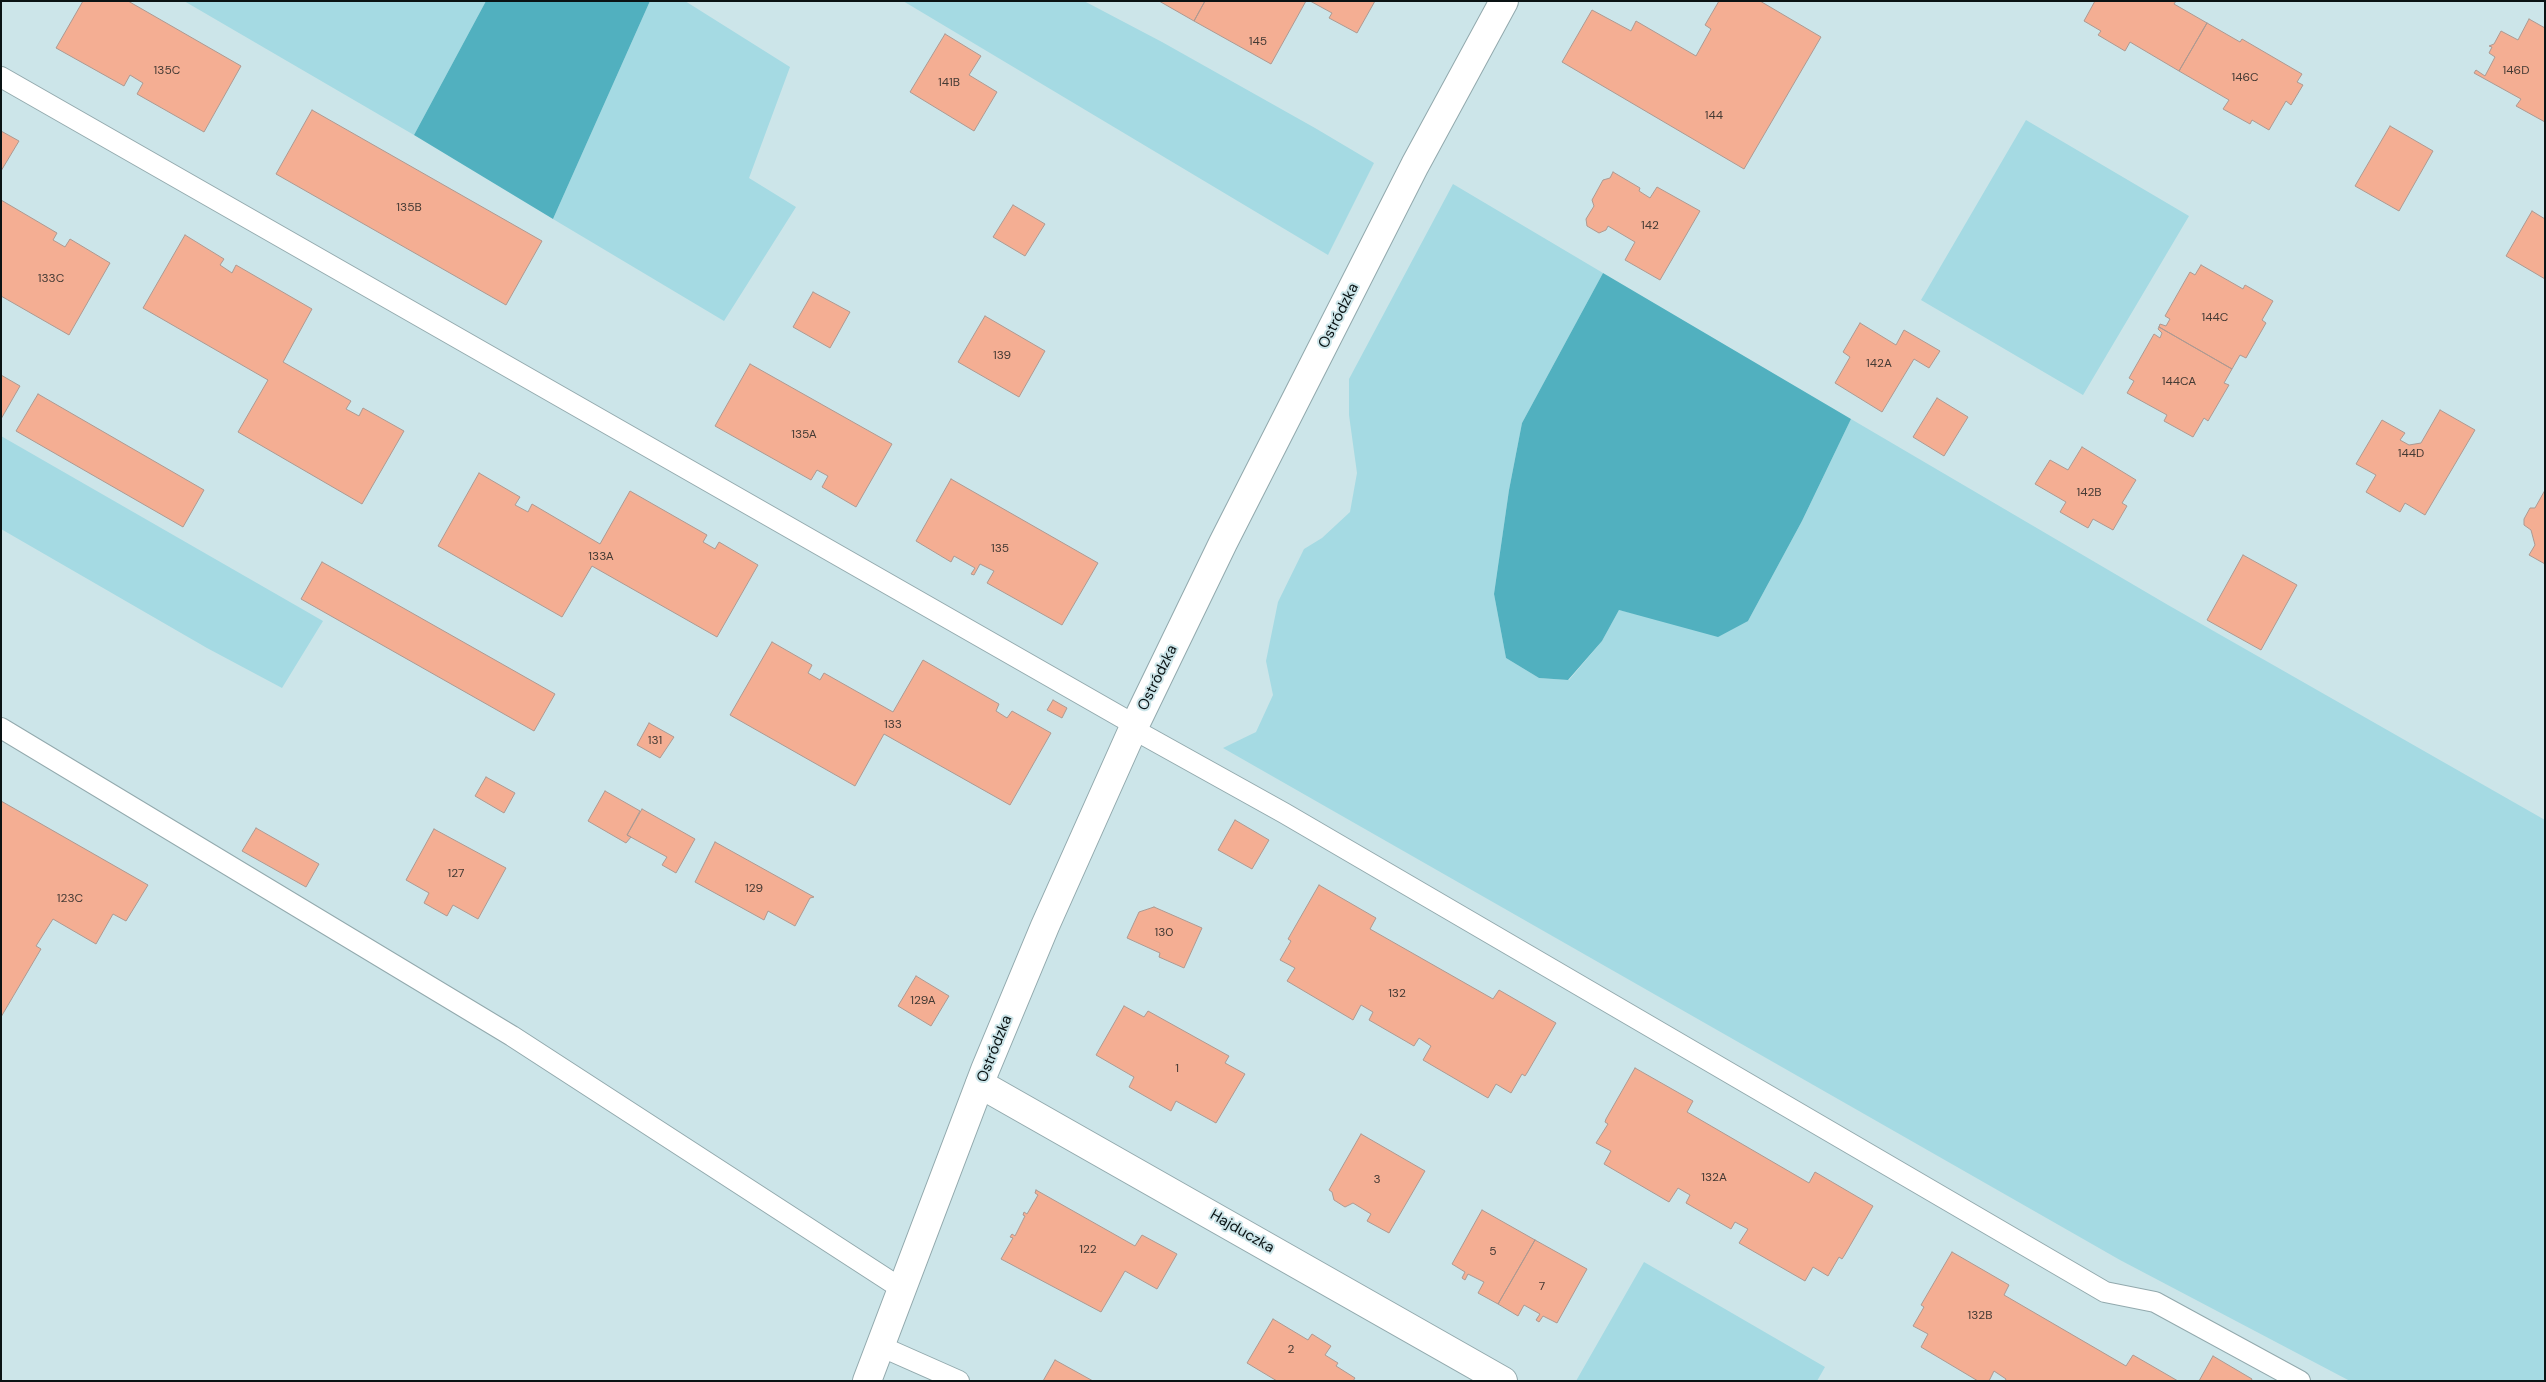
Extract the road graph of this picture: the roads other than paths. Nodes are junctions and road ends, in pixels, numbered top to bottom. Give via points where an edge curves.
1 (1504, 1) edge
2 (1, 77) edge
3 (1134, 727) junction
4 (1, 728) edge
5 (980, 1084) junction
6 (902, 1289) junction
7 (880, 1346) junction
8 (867, 1381) edge
9 (959, 1381) edge
10 (1503, 1381) edge
11 (2300, 1381) edge

1 - 3 street, Ostródzka via 1415,165
2 - 3 lane
3 - 5 street, Ostródzka via 1045,926
3 - 11 lane via 2104,1292 2155,1302
4 - 6 lane via 512,1036
5 - 6 street, Ostródzka
5 - 10 street, Hajduczka
6 - 7 street, Ostródzka
7 - 8 street, Ostródzka
7 - 9 lane

